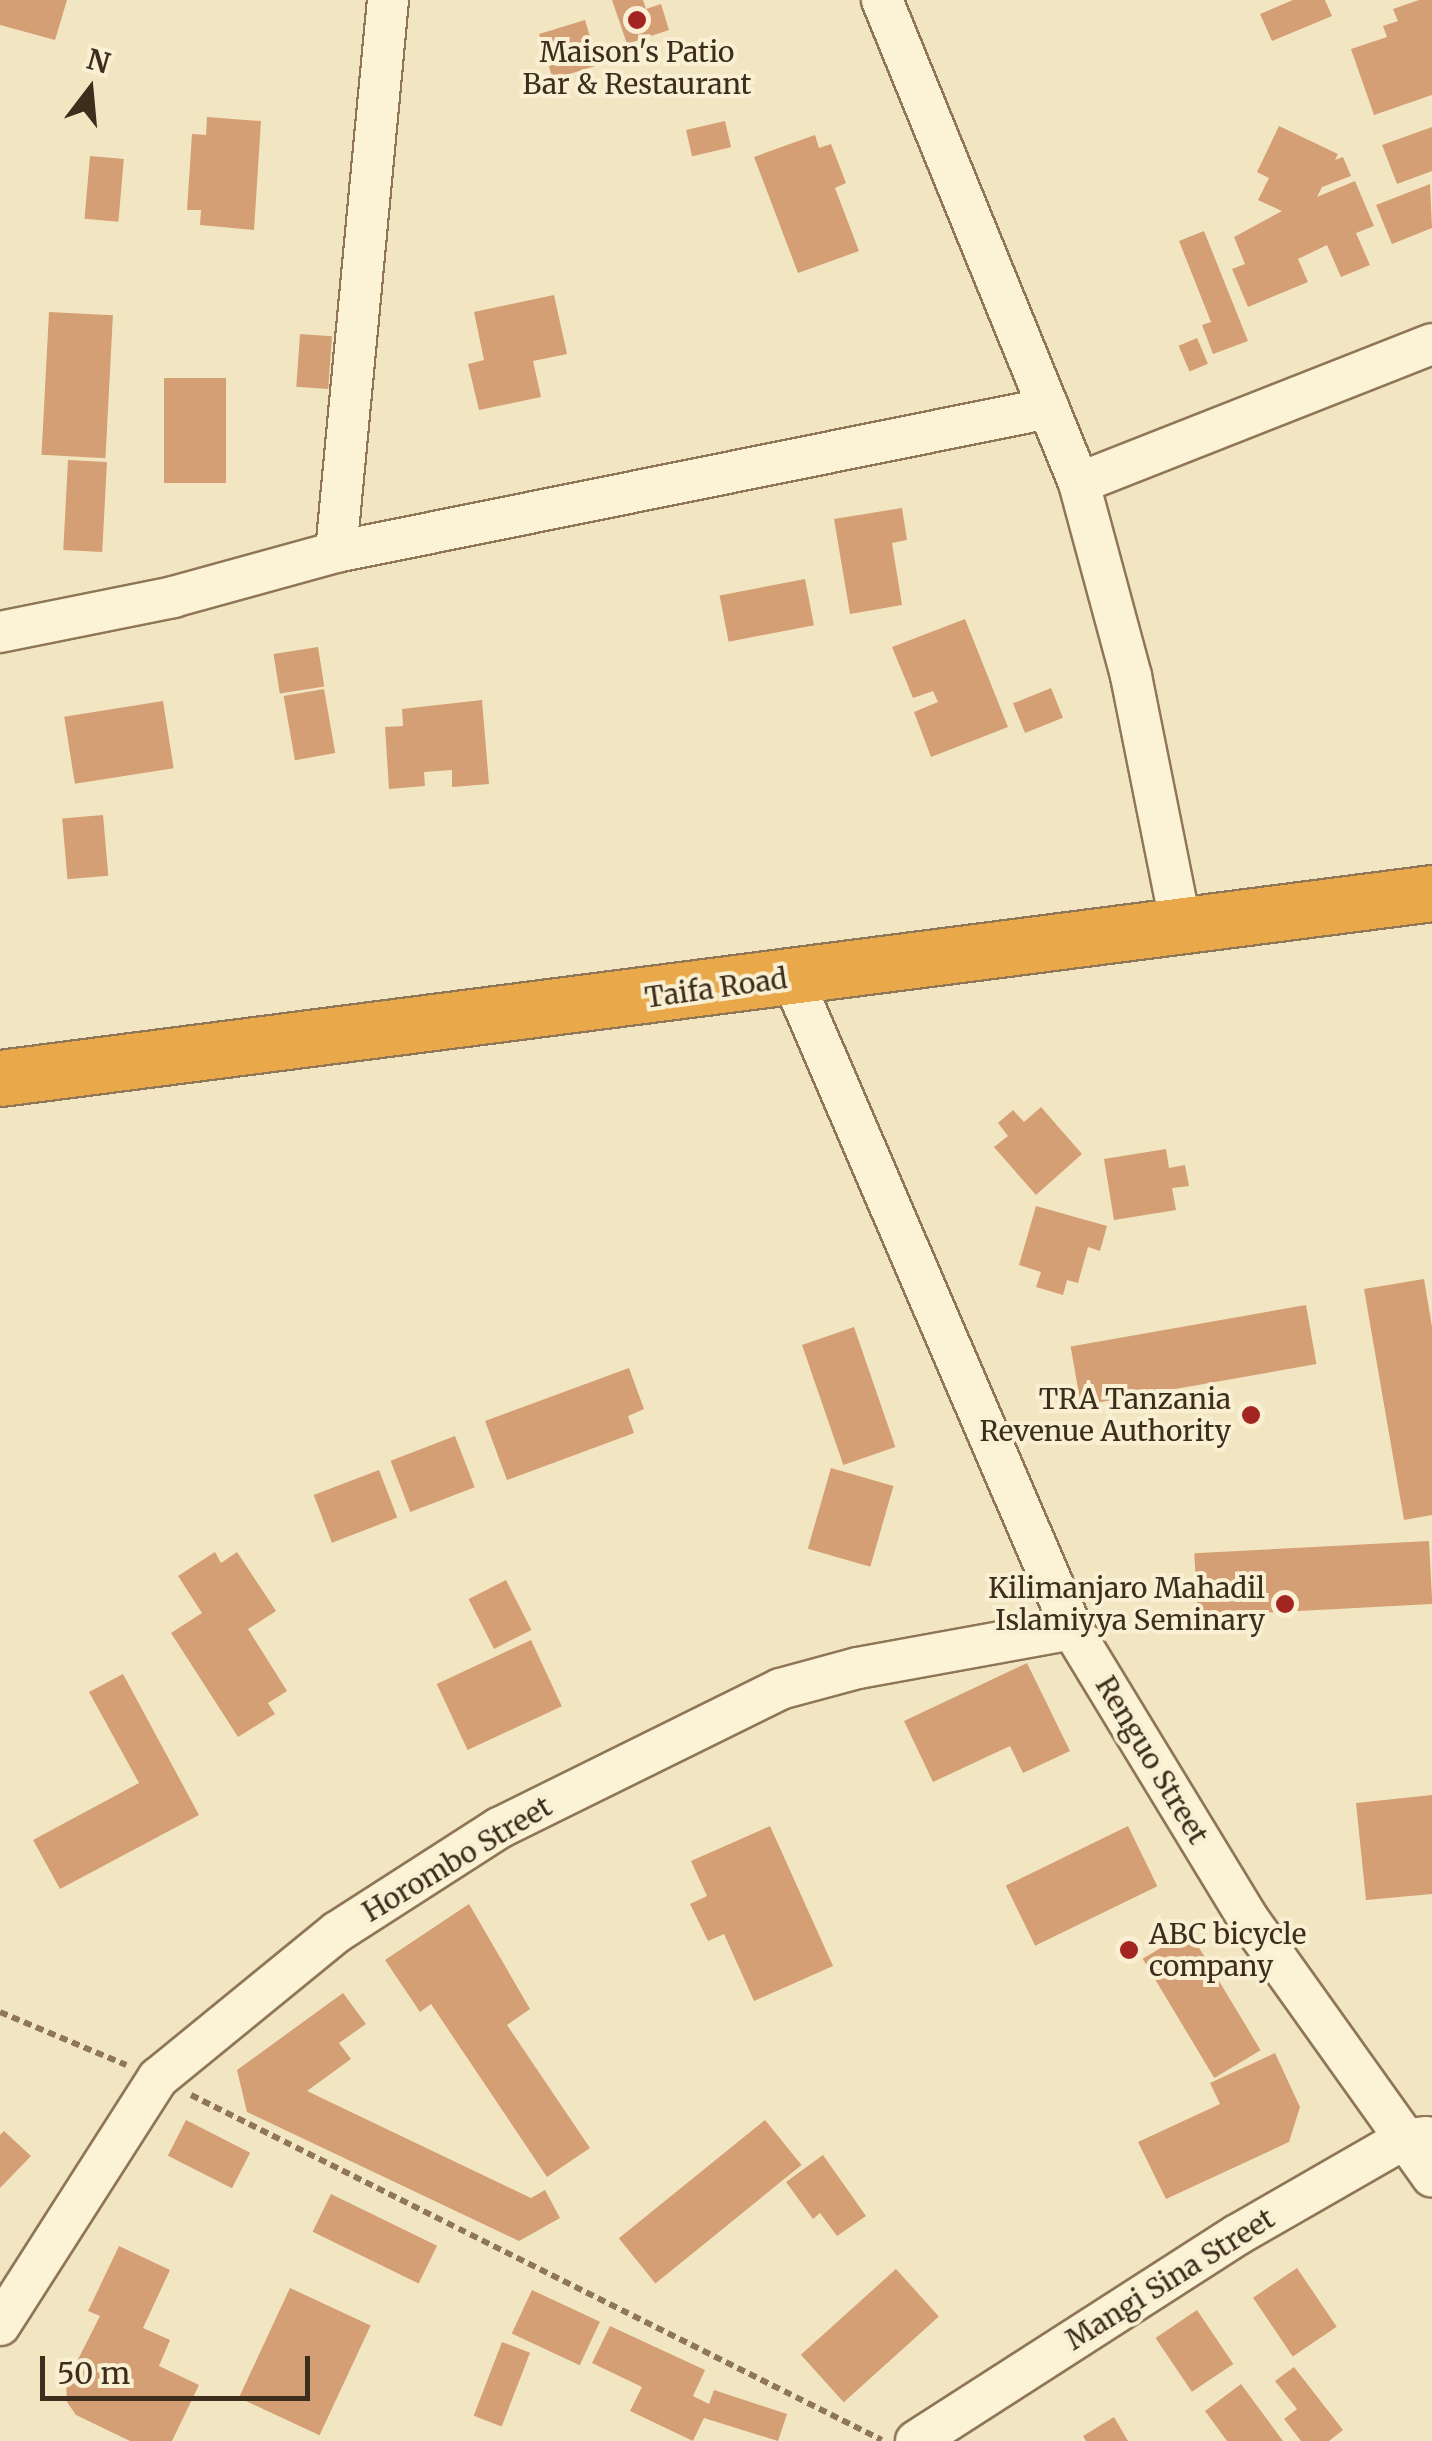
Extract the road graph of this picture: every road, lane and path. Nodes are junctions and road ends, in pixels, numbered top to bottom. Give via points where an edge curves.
1 (388, 0) edge
2 (882, 0) edge
3 (1432, 344) edge
4 (1048, 408) junction
5 (1079, 483) junction
6 (336, 552) junction
7 (0, 632) edge
8 (1432, 893) edge
9 (1180, 926) junction
10 (792, 978) junction
11 (0, 1078) edge
12 (1072, 1629) junction
13 (0, 2012) edge
14 (158, 2078) junction
15 (1417, 2138) edge
16 (1432, 2178) edge
17 (0, 2325) edge
18 (883, 2441) edge
19 (916, 2441) edge

1 - 6 street
2 - 4 street
3 - 5 street
4 - 5 street
4 - 6 street
5 - 9 street via 1131,676
6 - 7 street via 174,597
8 - 9 highway, Taifa Road
9 - 10 highway, Taifa Road
10 - 11 highway, Taifa Road
10 - 12 street, Renguo Street
12 - 14 street, Horombo Street via 780,1689 636,1758 499,1828 337,1932
12 - 15 street, Renguo Street via 1249,1920
13 - 14 path
14 - 17 street, Horombo Street
14 - 18 path
15 - 16 street, Renguo Street
15 - 19 street, Mangi Sina Street via 1237,2236

